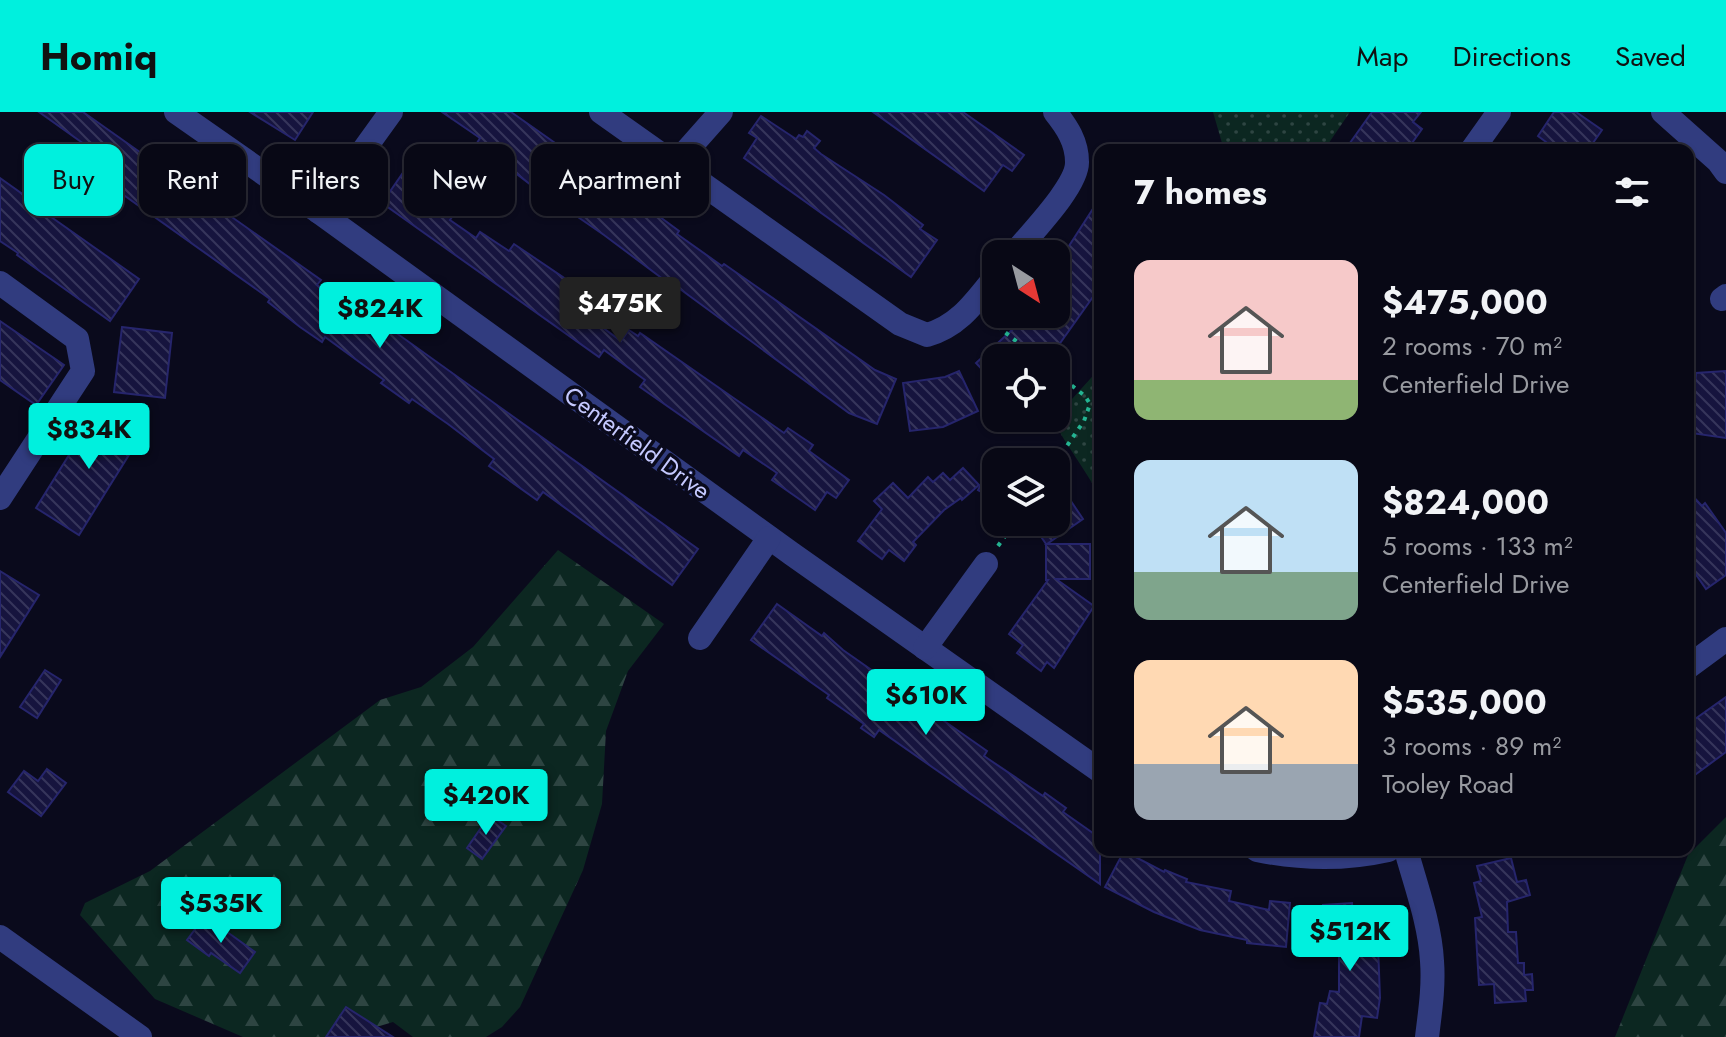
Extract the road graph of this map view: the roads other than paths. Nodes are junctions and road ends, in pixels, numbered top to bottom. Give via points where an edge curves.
1 (176, 112) edge
2 (391, 112) edge
3 (601, 112) edge
4 (721, 112) edge
5 (1055, 112) edge
6 (1499, 112) edge
7 (1663, 112) edge
8 (368, 144) edge
9 (647, 144) edge
10 (693, 144) edge
11 (1476, 144) edge
12 (262, 172) edge
13 (1726, 172) edge
14 (709, 188) edge
15 (325, 216) edge
16 (1025, 240) edge
17 (0, 283) edge
18 (982, 294) edge
19 (0, 498) edge
20 (769, 538) junction
21 (986, 564) road end
22 (700, 638) dead end
23 (1726, 639) edge
24 (925, 648) junction
25 (1694, 657) edge
26 (1094, 767) edge
27 (1304, 856) edge
28 (1361, 856) edge
29 (1408, 856) edge
30 (0, 937) edge
31 (140, 1037) edge
32 (1427, 1037) edge

1 - 12 street, Centerfield Drive
2 - 8 street
3 - 9 street
4 - 10 street
5 - 16 street via 1071,132 1078,164 1069,184
6 - 11 street
7 - 13 street
14 - 18 street via 900,324 927,335 945,330
15 - 20 street, Centerfield Drive
17 - 19 street via 77,339 83,371
20 - 22 street
20 - 24 street, Centerfield Drive
21 - 24 street
23 - 25 street
24 - 26 street, Centerfield Drive
27 - 28 street
29 - 32 street via 1432,959
30 - 31 street

